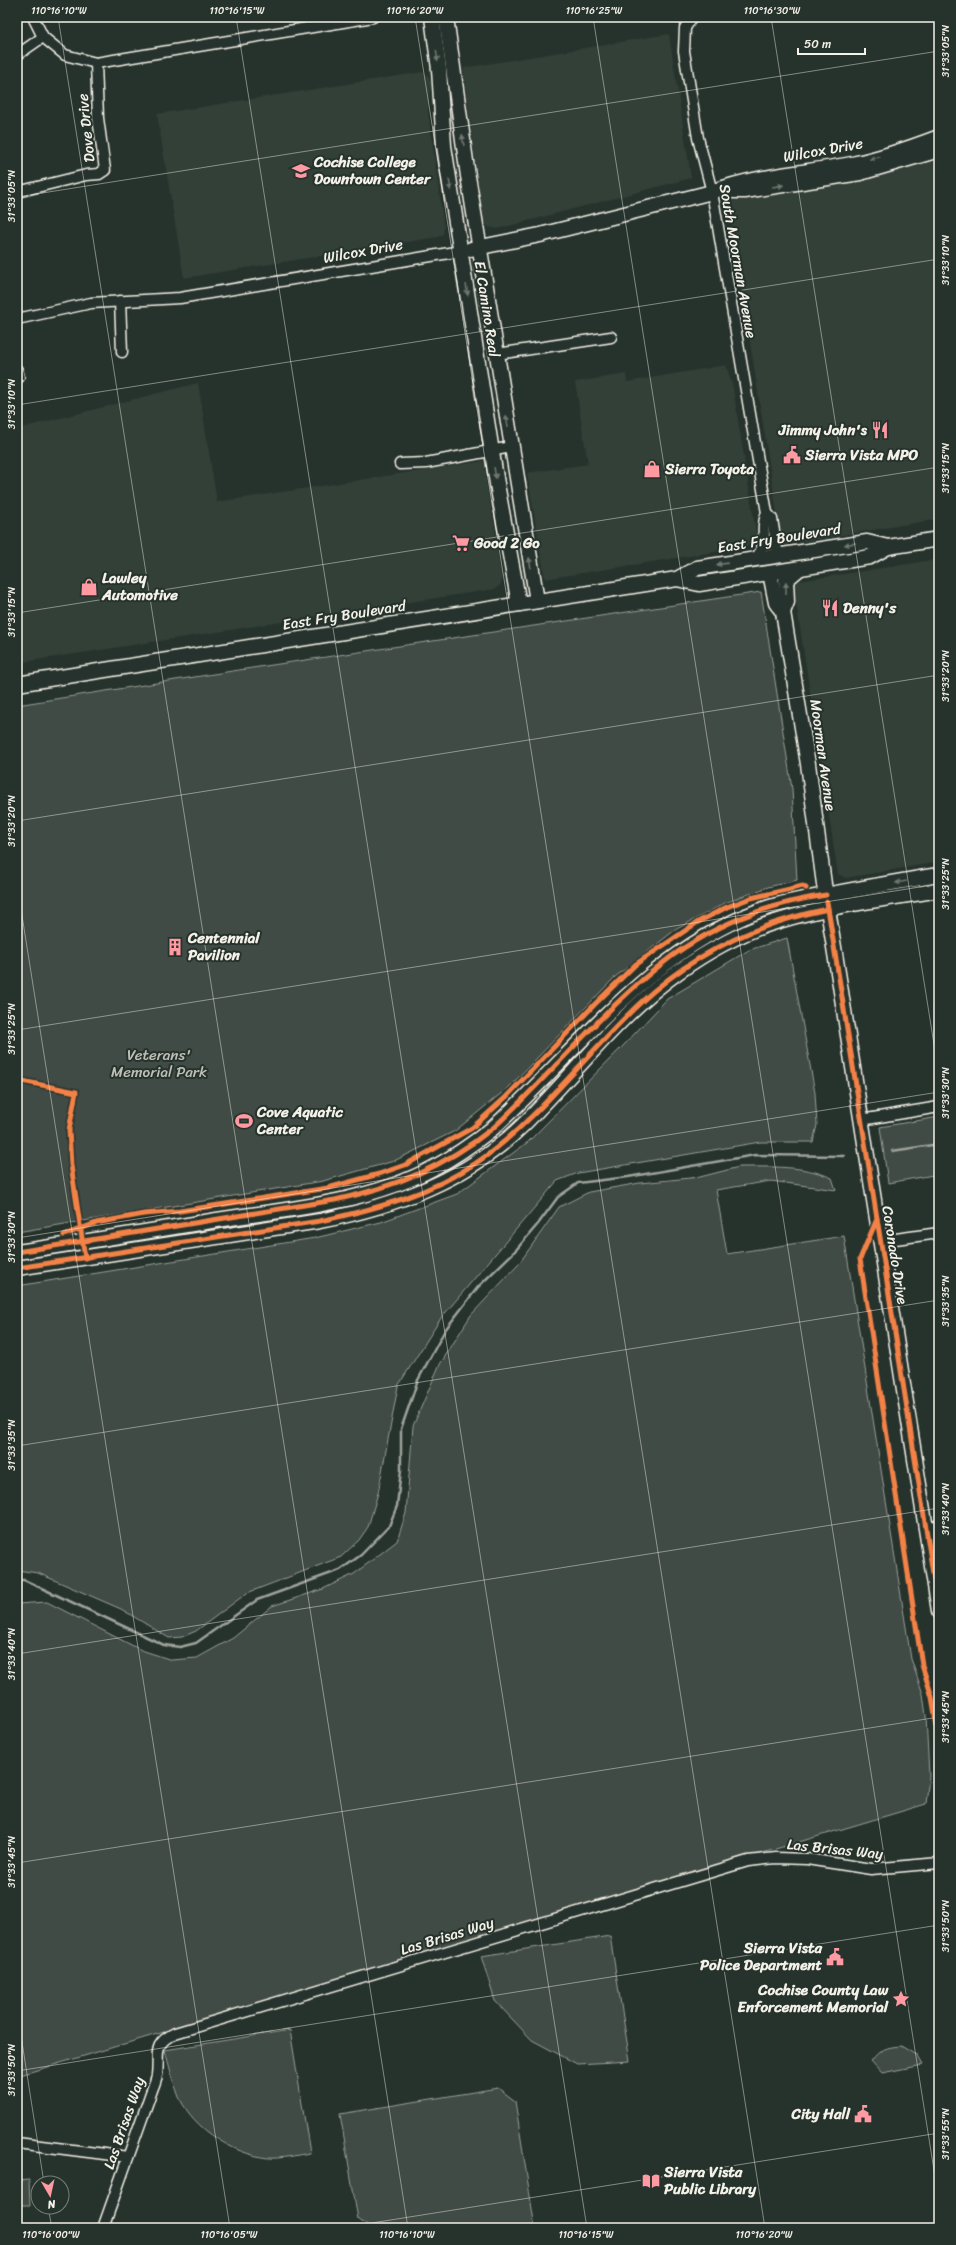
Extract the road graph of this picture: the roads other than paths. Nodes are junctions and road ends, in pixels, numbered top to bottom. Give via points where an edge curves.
1 (33, 17) edge
2 (373, 17) edge
3 (432, 17) edge
4 (446, 17) edge
5 (692, 17) edge
6 (43, 37) junction
7 (17, 55) edge
8 (96, 63) junction
9 (939, 137) edge
10 (939, 150) edge
11 (17, 192) edge
12 (712, 192) junction
13 (480, 248) junction
14 (461, 251) junction
15 (120, 301) junction
16 (17, 320) edge
17 (611, 337) dead end
18 (122, 352) dead end
19 (497, 354) junction
20 (511, 447) junction
21 (492, 450) junction
22 (400, 464) dead end
23 (767, 513) junction
24 (939, 539) edge
25 (888, 547) junction
26 (778, 556) junction
27 (755, 559) junction
28 (799, 568) junction
29 (770, 573) junction
30 (677, 579) junction
31 (537, 601) junction
32 (519, 604) junction
33 (783, 612) junction
34 (17, 684) edge
35 (939, 875) edge
36 (939, 890) edge
37 (827, 902) junction
38 (939, 1107) edge
39 (861, 1120) junction
40 (939, 1233) edge
41 (881, 1242) junction
42 (17, 1252) edge
43 (17, 1268) edge
44 (932, 1527) edge
45 (939, 1611) edge
46 (939, 1863) edge
47 (17, 2143) edge
48 (128, 2157) junction
49 (103, 2228) edge

1 - 6 street
2 - 8 street
3 -> 14 street, El Camino Real via 439,69 441,126
13 -> 4 street, El Camino Real
5 - 12 street, South Moorman Avenue via 685,28 684,51 698,138
6 - 7 street
6 - 8 street via 65,55
8 - 11 street, Dove Drive via 98,118 105,170 99,174 86,174
9 -> 12 street, Wilcox Drive via 899,152 853,164 736,183
12 -> 10 street, Wilcox Drive via 745,191 860,173
12 - 13 street, Wilcox Drive
12 - 23 street, South Moorman Avenue
13 - 14 street, Wilcox Drive
13 - 19 street, El Camino Real
14 - 15 street, Wilcox Drive via 180,298
14 -> 21 street, El Camino Real
15 - 16 street, Wilcox Drive via 91,303
15 - 18 street
17 - 19 street
20 -> 19 street, El Camino Real
20 - 21 street
31 -> 20 street, El Camino Real
21 - 22 street via 426,463
21 -> 32 street, El Camino Real
23 - 26 street, South Moorman Avenue via 772,520
23 - 27 street, South Moorman Avenue via 763,521 766,540 763,550
24 - 25 street, East Fry Boulevard
25 -> 26 street, East Fry Boulevard via 867,542
25 - 28 street, East Fry Boulevard via 870,558
26 - 27 street, East Fry Boulevard
27 -> 30 street, East Fry Boulevard via 697,568
28 - 29 street, East Fry Boulevard
33 -> 28 street, Moorman Avenue via 787,602 786,580
29 - 30 street, East Fry Boulevard via 699,584
29 - 33 street, Moorman Avenue via 776,603
30 - 31 street, East Fry Boulevard
31 - 32 street, East Fry Boulevard
32 - 34 street, East Fry Boulevard
33 - 37 street, Moorman Avenue
35 -> 37 street
36 - 37 street
37 - 39 street, Coronado Drive
37 - 42 street via 787,902 761,910 714,932 674,956 642,980 493,1128 432,1168 383,1188 334,1200
37 - 43 street via 754,929 678,972 639,1004 523,1126 454,1177 422,1192 365,1212 320,1221
38 - 39 street
39 - 41 street, Coronado Drive
40 - 41 street
41 - 44 street, Coronado Drive
44 - 45 street, Coronado Drive
46 - 48 street, Las Brisas Way via 871,1869 807,1859 776,1858 748,1861 175,2032 164,2038 157,2049 157,2074
47 - 48 street
48 - 49 street, Las Brisas Way

